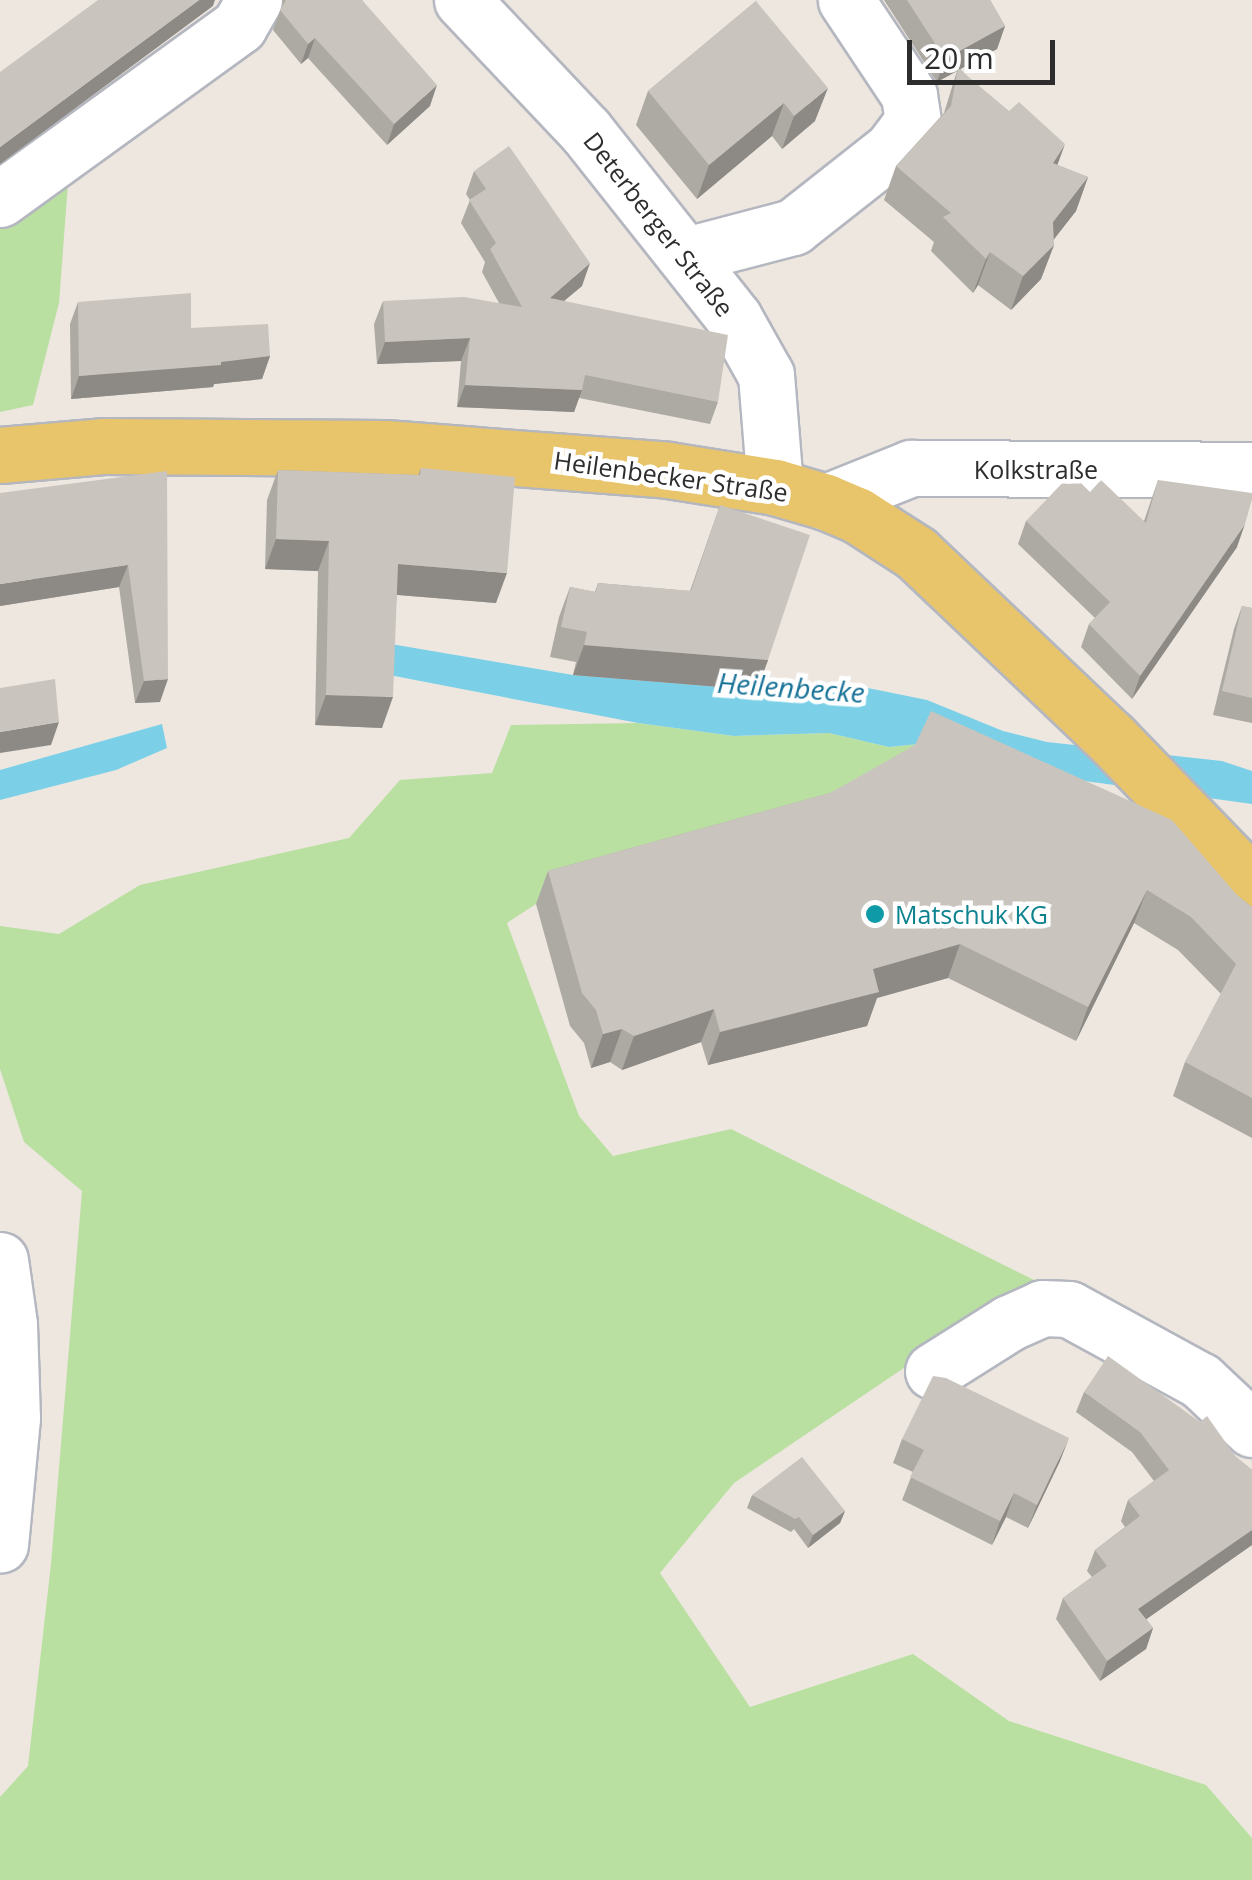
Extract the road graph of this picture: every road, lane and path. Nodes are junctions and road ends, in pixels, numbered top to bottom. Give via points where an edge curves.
1 (254, 0) edge
2 (462, 0) edge
3 (846, 0) edge
4 (0, 200) edge
5 (686, 255) junction
6 (0, 455) edge
7 (1252, 470) edge
8 (800, 494) junction
9 (1252, 884) edge
10 (0, 1260) edge
11 (933, 1371) dead end
12 (1252, 1429) edge
13 (0, 1544) edge

1 - 4 street via 239,26
2 - 5 street, Deterberger Straße via 585,130
3 - 5 street via 909,95 913,120 891,150 793,228
5 - 8 street, Deterberger Straße via 766,375
6 - 8 main road, Heilenbecker Straße via 103,446 384,448 578,461
7 - 8 street, Kolkstraße via 911,468
8 - 9 main road, Heilenbecker Straße via 857,515 916,553 1111,738
10 - 13 street via 12,1418
11 - 12 street via 1042,1308 1069,1309 1200,1381

